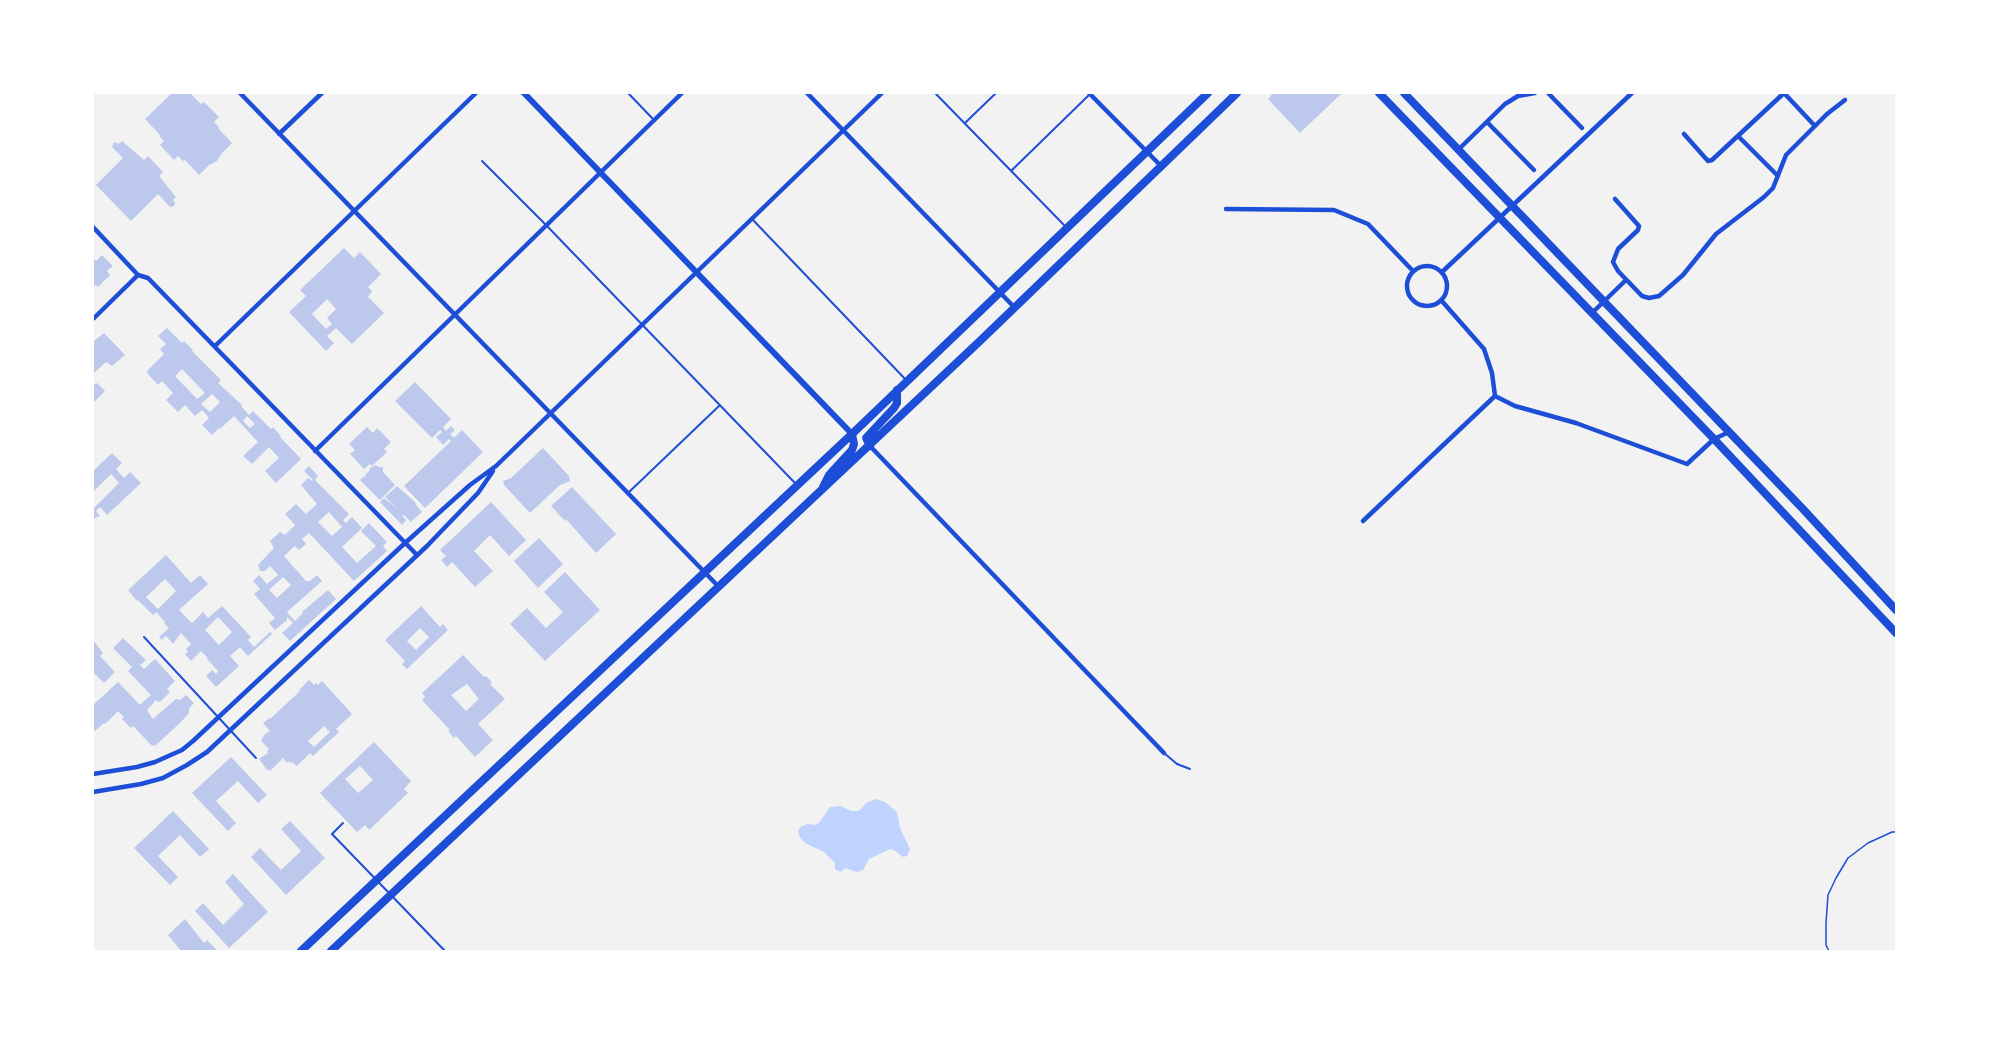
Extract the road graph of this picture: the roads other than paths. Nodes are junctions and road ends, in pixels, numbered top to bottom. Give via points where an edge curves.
1 (240, 93) edge
2 (322, 93) edge
3 (476, 93) edge
4 (524, 93) edge
5 (628, 93) edge
6 (682, 93) edge
7 (807, 93) edge
8 (882, 93) edge
9 (935, 93) edge
10 (996, 93) edge
11 (1208, 93) edge
12 (1237, 93) edge
13 (1379, 93) edge
14 (1404, 93) edge
15 (1535, 93) edge
16 (1548, 93) edge
17 (1632, 93) edge
18 (1784, 93) edge
19 (1089, 94) edge
20 (1845, 100) dead end
21 (654, 120) junction
22 (1487, 122) junction
23 (965, 123) junction
24 (1815, 126) junction
25 (1582, 128) dead end
26 (843, 131) junction
27 (279, 134) junction
28 (1684, 135) dead end
29 (1738, 136) junction
30 (1458, 150) junction
31 (1146, 152) junction
32 (482, 161) dead end
33 (1162, 167) junction
34 (1534, 170) dead end
35 (1011, 171) junction
36 (601, 173) junction
37 (1778, 176) junction
38 (1615, 199) dead end
39 (1512, 206) junction
40 (1226, 209) dead end
41 (354, 210) junction
42 (751, 218) junction
43 (1500, 218) junction
44 (546, 225) junction
45 (93, 227) edge
46 (1067, 228) junction
47 (1413, 271) junction
48 (696, 272) junction
49 (1442, 272) junction
50 (138, 275) junction
51 (1626, 280) junction
52 (1000, 292) junction
53 (1441, 300) junction
54 (1603, 302) junction
55 (1015, 308) junction
56 (1592, 313) junction
57 (455, 315) junction
58 (93, 319) edge
59 (642, 325) junction
60 (215, 346) junction
61 (907, 381) junction
62 (897, 390) junction
63 (1495, 396) junction
64 (719, 405) junction
65 (551, 414) junction
66 (1728, 432) junction
67 (852, 434) junction
68 (1714, 439) junction
69 (870, 446) junction
70 (315, 451) junction
71 (496, 466) junction
72 (797, 486) junction
73 (628, 493) junction
74 (819, 493) junction
75 (1364, 521) dead end
76 (405, 543) junction
77 (417, 555) junction
78 (705, 573) junction
79 (719, 587) junction
80 (1896, 610) edge
81 (1896, 633) edge
82 (144, 637) dead end
83 (219, 717) junction
84 (230, 731) junction
85 (1164, 753) joint
86 (256, 758) dead end
87 (1190, 769) dead end
88 (93, 774) edge
89 (93, 792) edge
90 (343, 823) dead end
91 (376, 880) junction
92 (390, 896) junction
93 (301, 951) edge
94 (332, 951) edge
95 (445, 951) edge

1 - 27 street
2 - 27 street
3 - 41 street
4 - 36 street
5 - 21 lane
6 - 21 street
7 - 26 street
8 - 26 street
9 - 23 lane
10 - 23 lane
11 - 31 main road
12 - 33 main road
13 - 43 main road
14 - 30 main road
15 - 22 street via 1518,96
16 - 25 street
17 - 39 street
18 - 24 street
18 - 29 street
19 - 31 street
19 - 35 lane
20 - 24 street
21 - 36 street
22 - 30 street
22 - 34 street
23 - 35 lane
24 - 37 street via 1786,155
26 - 42 street
26 - 52 street
27 - 41 street
28 - 29 street via 1708,161
29 - 37 street
30 - 39 main road
31 - 33 street
31 - 46 main road
32 - 44 lane
33 - 55 main road
35 - 46 lane
36 - 44 street
36 - 48 street
37 - 51 street via 1773,188 1716,234 1683,275 1659,296 1642,296
38 - 51 street via 1639,226 1614,256 1613,262
39 - 43 street
39 - 54 main road
40 - 47 street via 1334,210 1368,224
41 - 57 street
41 - 60 street
42 - 48 street
42 - 61 lane
43 - 49 street
43 - 56 main road
44 - 57 street
44 - 59 lane
45 - 50 street
46 - 52 main road
47 - 49 street via 1428,266
47 - 53 street via 1407,285 1413,300 1427,306
48 - 59 street
48 - 67 street
49 - 53 street via 1447,286
50 - 58 street
50 - 60 street via 148,278
51 - 54 street
52 - 55 street
52 - 61 main road
53 - 63 street via 1484,349
54 - 56 street
54 - 66 main road
55 - 69 main road
56 - 68 main road
57 - 65 street
57 - 70 street
59 - 64 lane
59 - 65 street
60 - 70 street
61 - 62 main road
62 - 67 main road
62 - 69 main road via 894,408 866,438
63 - 68 street via 1687,464
63 - 75 street
64 - 72 lane
64 - 73 lane
65 - 71 street
65 - 73 street
66 - 68 street
66 - 80 main road
67 - 72 main road
67 - 74 main road via 852,450 829,475
68 - 81 main road
69 - 74 main road
69 - 85 street
70 - 76 street
71 - 76 street
71 - 77 street via 478,493
72 - 78 main road
73 - 78 street
74 - 79 main road
76 - 77 street
76 - 83 street
77 - 84 street
78 - 79 street
78 - 91 main road
79 - 92 main road
82 - 83 lane
83 - 84 lane
83 - 88 street via 182,750 137,767
84 - 86 lane
84 - 89 street via 207,752 163,778
85 - 87 lane
90 - 91 lane via 332,834
91 - 92 lane
91 - 93 main road
92 - 94 main road
92 - 95 lane

